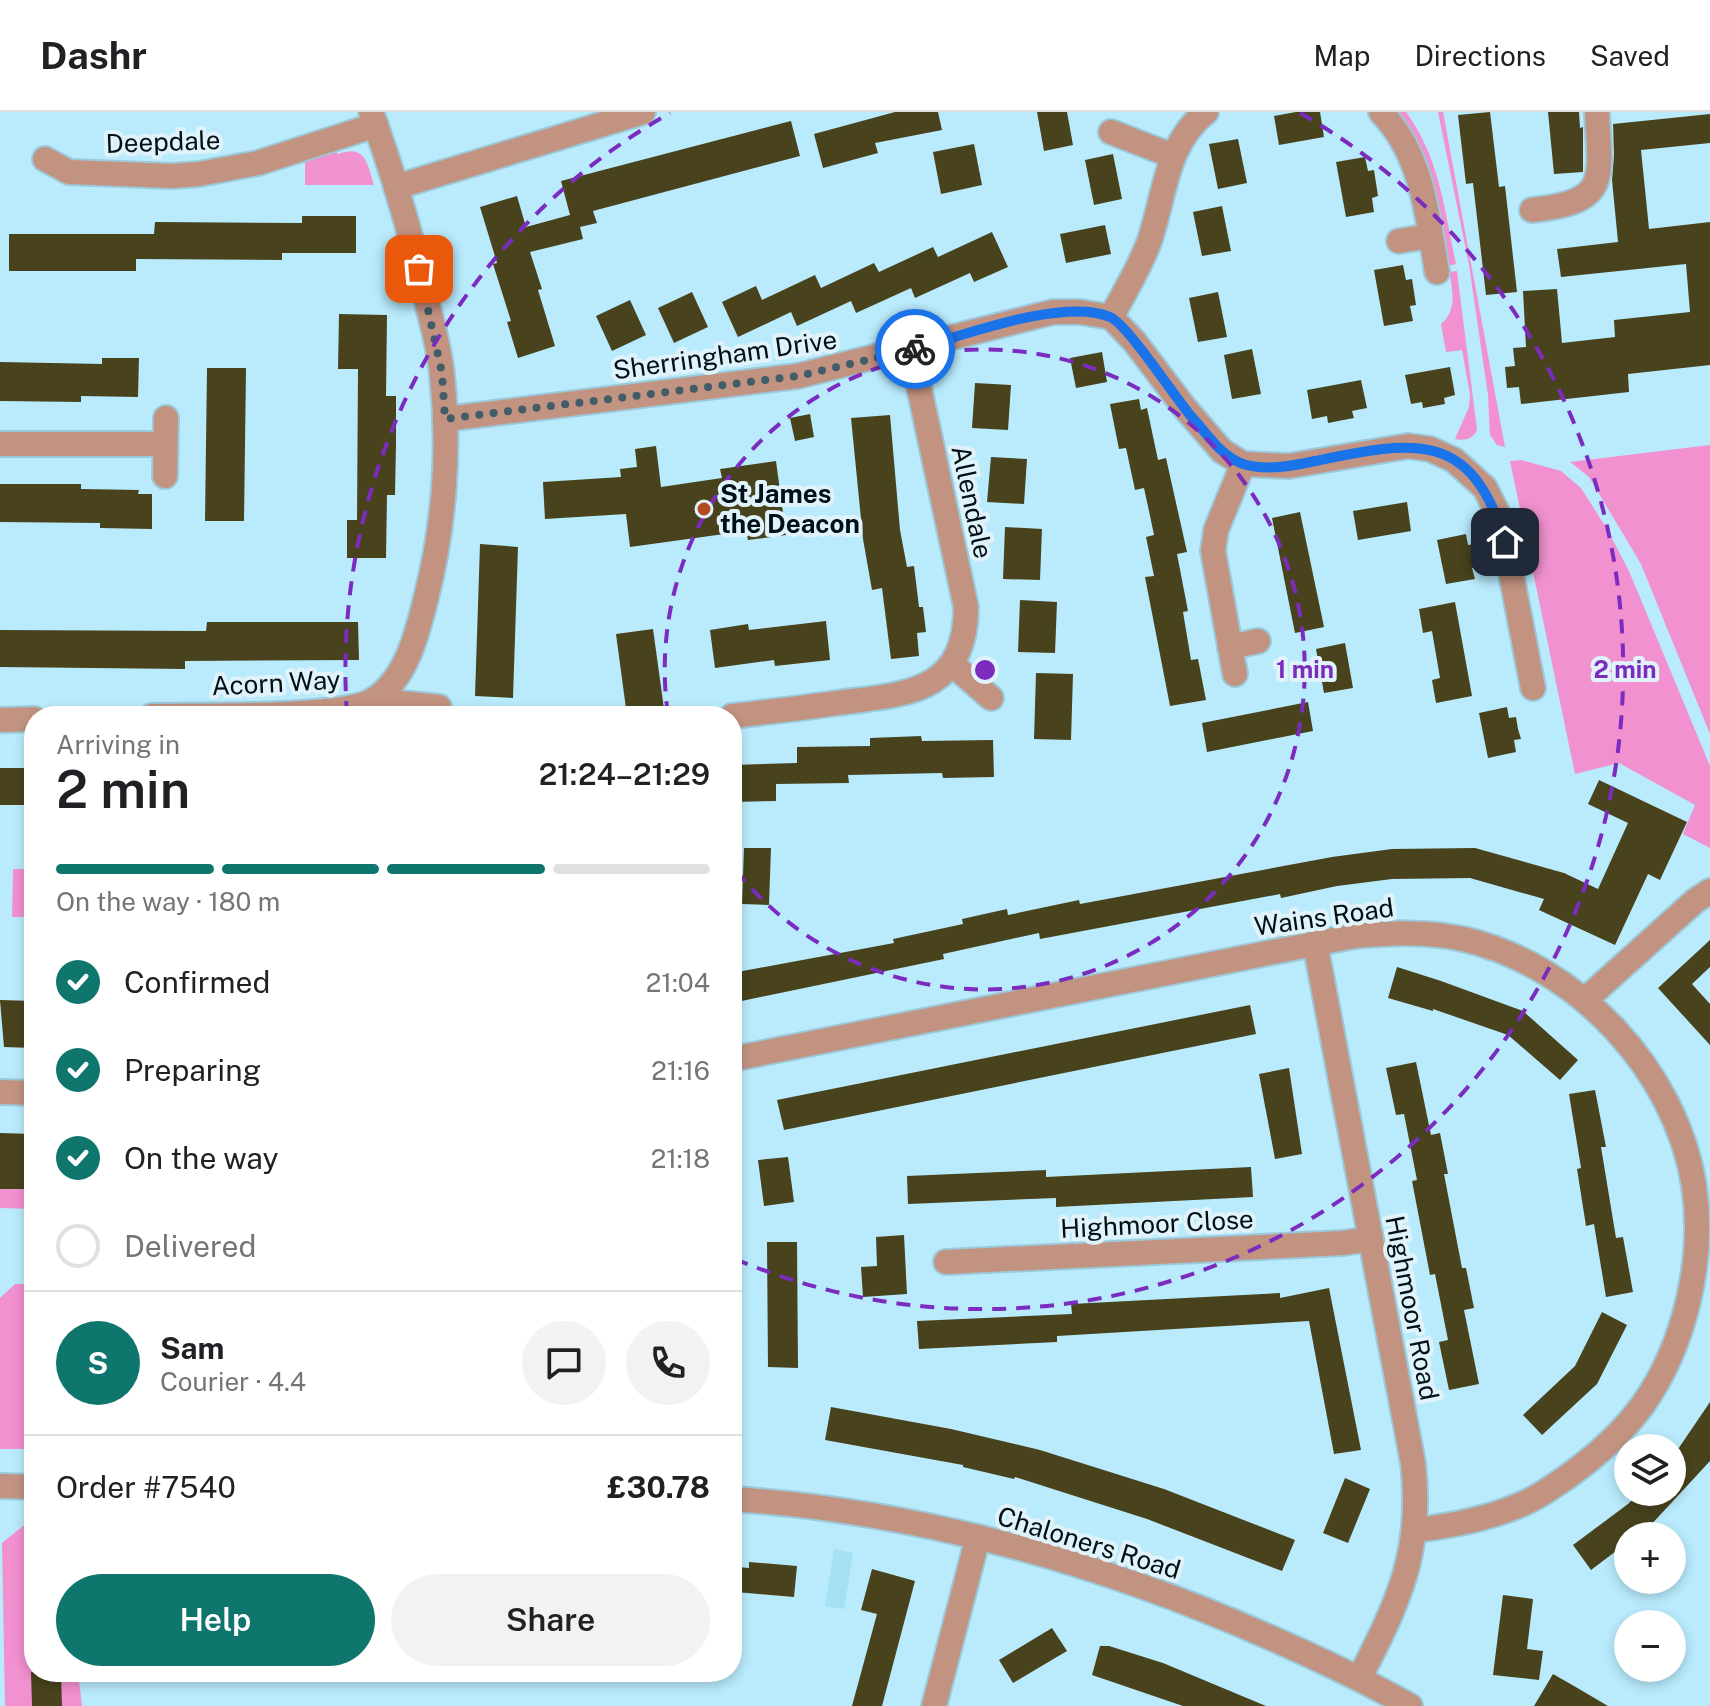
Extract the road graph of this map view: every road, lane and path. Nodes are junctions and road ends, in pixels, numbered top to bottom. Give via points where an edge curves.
1 (643, 112) edge
2 (1206, 112) edge
3 (1381, 112) edge
4 (1597, 112) edge
5 (374, 118) edge
6 (1111, 132) dead end
7 (1173, 156) junction
8 (45, 159) dead end
9 (396, 187) junction
10 (1532, 210) dead end
11 (1430, 236) junction
12 (1399, 241) dead end
13 (1437, 272) dead end
14 (1111, 317) junction
15 (911, 350) junction
16 (166, 418) dead end
17 (445, 419) junction
18 (0, 444) edge
19 (165, 444) junction
20 (1243, 464) junction
21 (165, 476) dead end
22 (1258, 641) dead end
23 (1230, 647) junction
24 (952, 664) junction
25 (1235, 674) dead end
26 (1533, 688) dead end
27 (991, 698) dead end
28 (373, 700) junction
29 (357, 706) edge
30 (430, 706) edge
31 (742, 715) edge
32 (24, 719) edge
33 (0, 720) edge
34 (1710, 891) edge
35 (1315, 943) junction
36 (1585, 1000) junction
37 (742, 1057) edge
38 (0, 1092) edge
39 (24, 1093) edge
40 (1371, 1239) junction
41 (946, 1262) dead end
42 (0, 1486) edge
43 (24, 1487) edge
44 (742, 1500) edge
45 (1415, 1530) junction
46 (978, 1537) junction
47 (1360, 1677) junction
48 (934, 1706) edge
49 (1410, 1706) edge

1 - 9 street
2 - 7 street
3 - 11 street via 1409,149
4 - 10 street via 1597,184 1575,202
5 - 8 street, Deepdale via 258,163 199,174 69,172
5 - 9 street, Acorn Way
6 - 7 street
7 - 14 street via 1149,243
9 - 17 street, Acorn Way via 434,332
11 - 12 street
11 - 13 street
14 - 15 street, Sherringham Drive via 1053,312
14 - 20 street via 1222,451
15 - 17 street, Sherringham Drive via 798,376
15 - 24 street, Allendale via 966,607 962,646
16 - 19 street
17 - 28 street, Acorn Way via 443,486 419,628 393,681
18 - 19 street
19 - 21 street
20 - 23 street via 1216,530 1213,551
20 - 26 street via 1289,466 1408,446 1454,460 1485,488 1497,512
22 - 23 street
23 - 25 street
24 - 27 street
24 - 31 street via 904,695
28 - 29 street, Acorn Way
28 - 30 street
32 - 33 street
34 - 36 street
35 - 36 street, Wains Road via 1394,933 1465,940 1540,969
35 - 37 street, Wains Road
35 - 40 street, Highmoor Road
36 - 45 street, Wains Road via 1646,1068 1682,1143 1694,1186 1696,1230 1693,1276 1680,1326 1642,1406 1584,1465 1518,1506 1476,1520
38 - 39 street
40 - 41 street, Highmoor Close
40 - 45 street, Highmoor Road via 1413,1463
42 - 43 street
44 - 46 street, Chaloners Road via 863,1512
45 - 47 street, Highmoor Road via 1399,1597
46 - 47 street, Chaloners Road via 1105,1573
46 - 48 street
47 - 49 street, Chaloners Road

